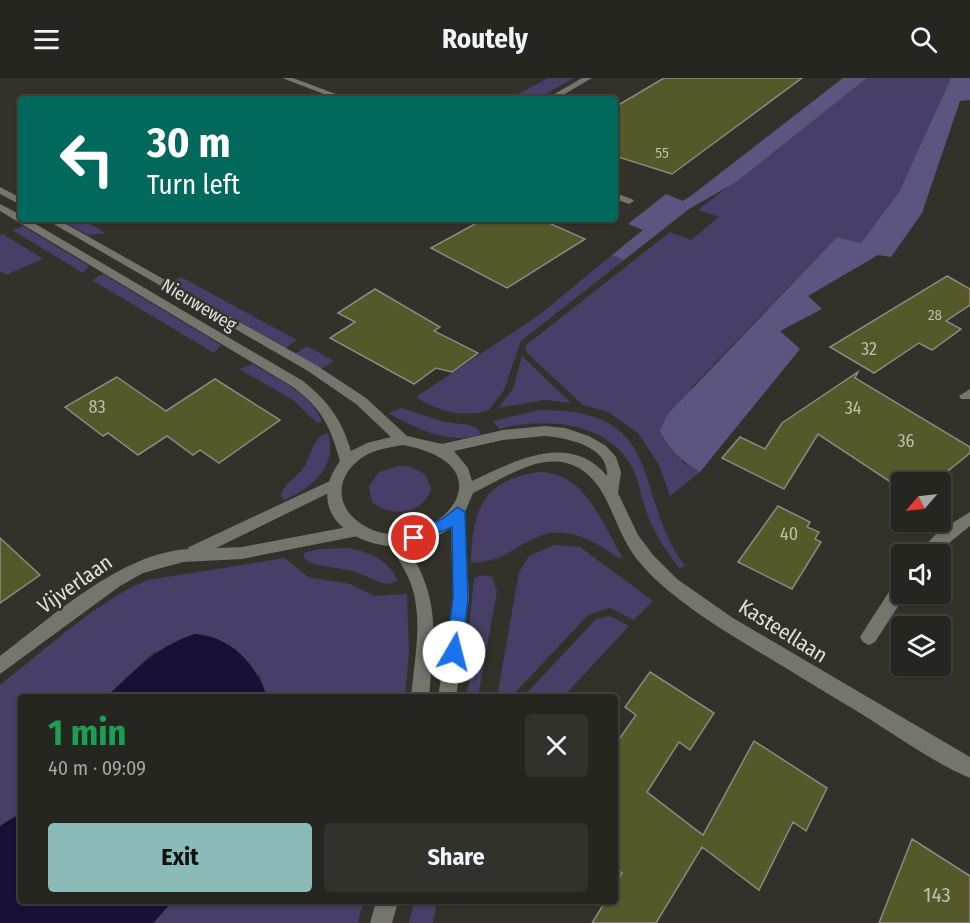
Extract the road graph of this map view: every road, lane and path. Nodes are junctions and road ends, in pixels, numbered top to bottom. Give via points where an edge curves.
1 (286, 78) edge
2 (588, 78) edge
3 (337, 96) edge
4 (555, 96) edge
5 (0, 190) edge
6 (618, 197) edge
7 (18, 200) edge
8 (629, 201) dead end
9 (0, 207) edge
10 (18, 218) edge
11 (25, 222) edge
12 (55, 222) edge
13 (403, 440) junction
14 (443, 449) junction
15 (347, 462) junction
16 (334, 484) junction
17 (468, 489) junction
18 (611, 492) junction
19 (458, 512) junction
20 (970, 518) edge
21 (358, 531) junction
22 (395, 540) junction
23 (936, 544) edge
24 (183, 556) junction
25 (891, 603) edge
26 (869, 637) dead end
27 (0, 666) edge
28 (420, 694) edge
29 (448, 694) edge
30 (970, 768) edge
31 (386, 904) edge
32 (381, 923) edge

1 - 3 street
2 - 4 street
5 - 7 street
6 - 8 street
9 - 10 street, Nieuweweg
11 - 15 street, Nieuweweg via 321,401 331,413
12 - 13 street, Nieuweweg via 312,368 361,401
13 - 14 street
13 - 15 street via 373,446
14 - 17 street via 457,460
14 - 18 street, Kasteellaan via 526,432 572,436 596,445 609,456 614,470
15 - 16 street
16 - 21 street via 337,510
16 - 24 street, Vijverlaan
17 - 18 street, Kasteellaan via 528,461 555,457 581,463
17 - 19 street
18 - 30 street, Kasteellaan via 644,556 678,589
19 - 22 street via 432,532
19 - 29 street via 461,598
20 - 23 street
21 - 22 street
21 - 24 street, Vijverlaan via 242,553
22 - 28 street via 416,575 422,594 425,614
24 - 27 street, Vijverlaan via 140,568 114,581
25 - 26 street
31 - 32 street

